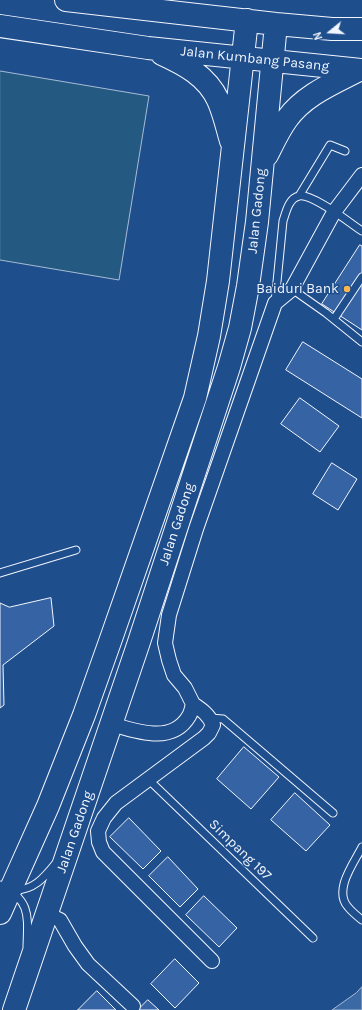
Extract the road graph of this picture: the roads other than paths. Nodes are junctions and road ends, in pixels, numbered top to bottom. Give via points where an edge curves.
1 (66, 0) edge
2 (247, 20) junction
3 (276, 24) junction
4 (0, 26) edge
5 (362, 29) edge
6 (148, 48) junction
7 (243, 58) junction
8 (272, 61) junction
9 (360, 70) edge
10 (233, 150) junction
11 (345, 151) dead end
12 (263, 161) junction
13 (362, 175) edge
14 (299, 196) junction
15 (334, 212) junction
16 (362, 231) edge
17 (362, 277) edge
18 (292, 289) junction
19 (275, 303) junction
20 (334, 320) junction
21 (362, 342) edge
22 (76, 550) dead end
23 (0, 573) edge
24 (193, 704) junction
25 (84, 715) junction
26 (210, 718) junction
27 (112, 724) junction
28 (149, 780) junction
29 (333, 813) dead end
30 (71, 844) junction
31 (362, 847) edge
32 (5, 887) edge
33 (0, 913) edge
34 (47, 914) junction
35 (362, 920) edge
36 (313, 938) dead end
37 (212, 961) dead end
38 (26, 972) junction
39 (133, 1006) dead end
40 (14, 1010) edge

1 - 2 main road
2 - 3 main road
2 - 7 main road, Jalan Gadong
3 - 5 main road
3 - 8 main road, Jalan Gadong
4 - 6 main road
6 - 7 main road, Jalan Kumbang Pasang
6 - 10 main road via 186,66 204,80 218,99
7 - 8 main road, Jalan Kumbang Pasang
7 - 10 main road, Jalan Gadong
8 - 9 main road, Jalan Kumbang Pasang
8 - 12 main road, Jalan Gadong
9 - 12 main road via 319,91 304,102 287,119
10 - 25 main road, Jalan Gadong via 217,289 195,398
11 - 14 lane via 330,145
12 - 27 main road, Jalan Gadong via 249,279 240,328
13 - 15 street
14 - 15 lane via 307,196
14 - 19 lane via 292,200 283,221
15 - 16 lane
15 - 18 street
17 - 20 lane
18 - 19 street
18 - 20 lane
19 - 24 street via 196,529 169,615 165,643 169,660 174,675 185,688
20 - 21 lane
22 - 23 lane
24 - 26 street
24 - 27 street via 190,716 170,732 136,732
25 - 27 main road
25 - 32 main road, Jalan Gadong via 60,778
26 - 28 street, Jalan Gadong via 213,725 209,733
26 - 29 lane via 223,719
27 - 30 main road, Jalan Gadong
28 - 36 lane, Simpang 197
28 - 37 street, Jalan Gadong via 116,803 98,831 99,842 103,852
30 - 32 lane via 32,887 25,890
30 - 34 main road, Jalan Gadong
31 - 35 lane via 343,884 343,896 347,907
32 - 33 main road, Jalan Gadong
32 - 38 lane via 25,906 28,916
34 - 38 main road, Jalan Gadong
34 - 39 street via 60,920 88,964
38 - 40 main road, Jalan Gadong

